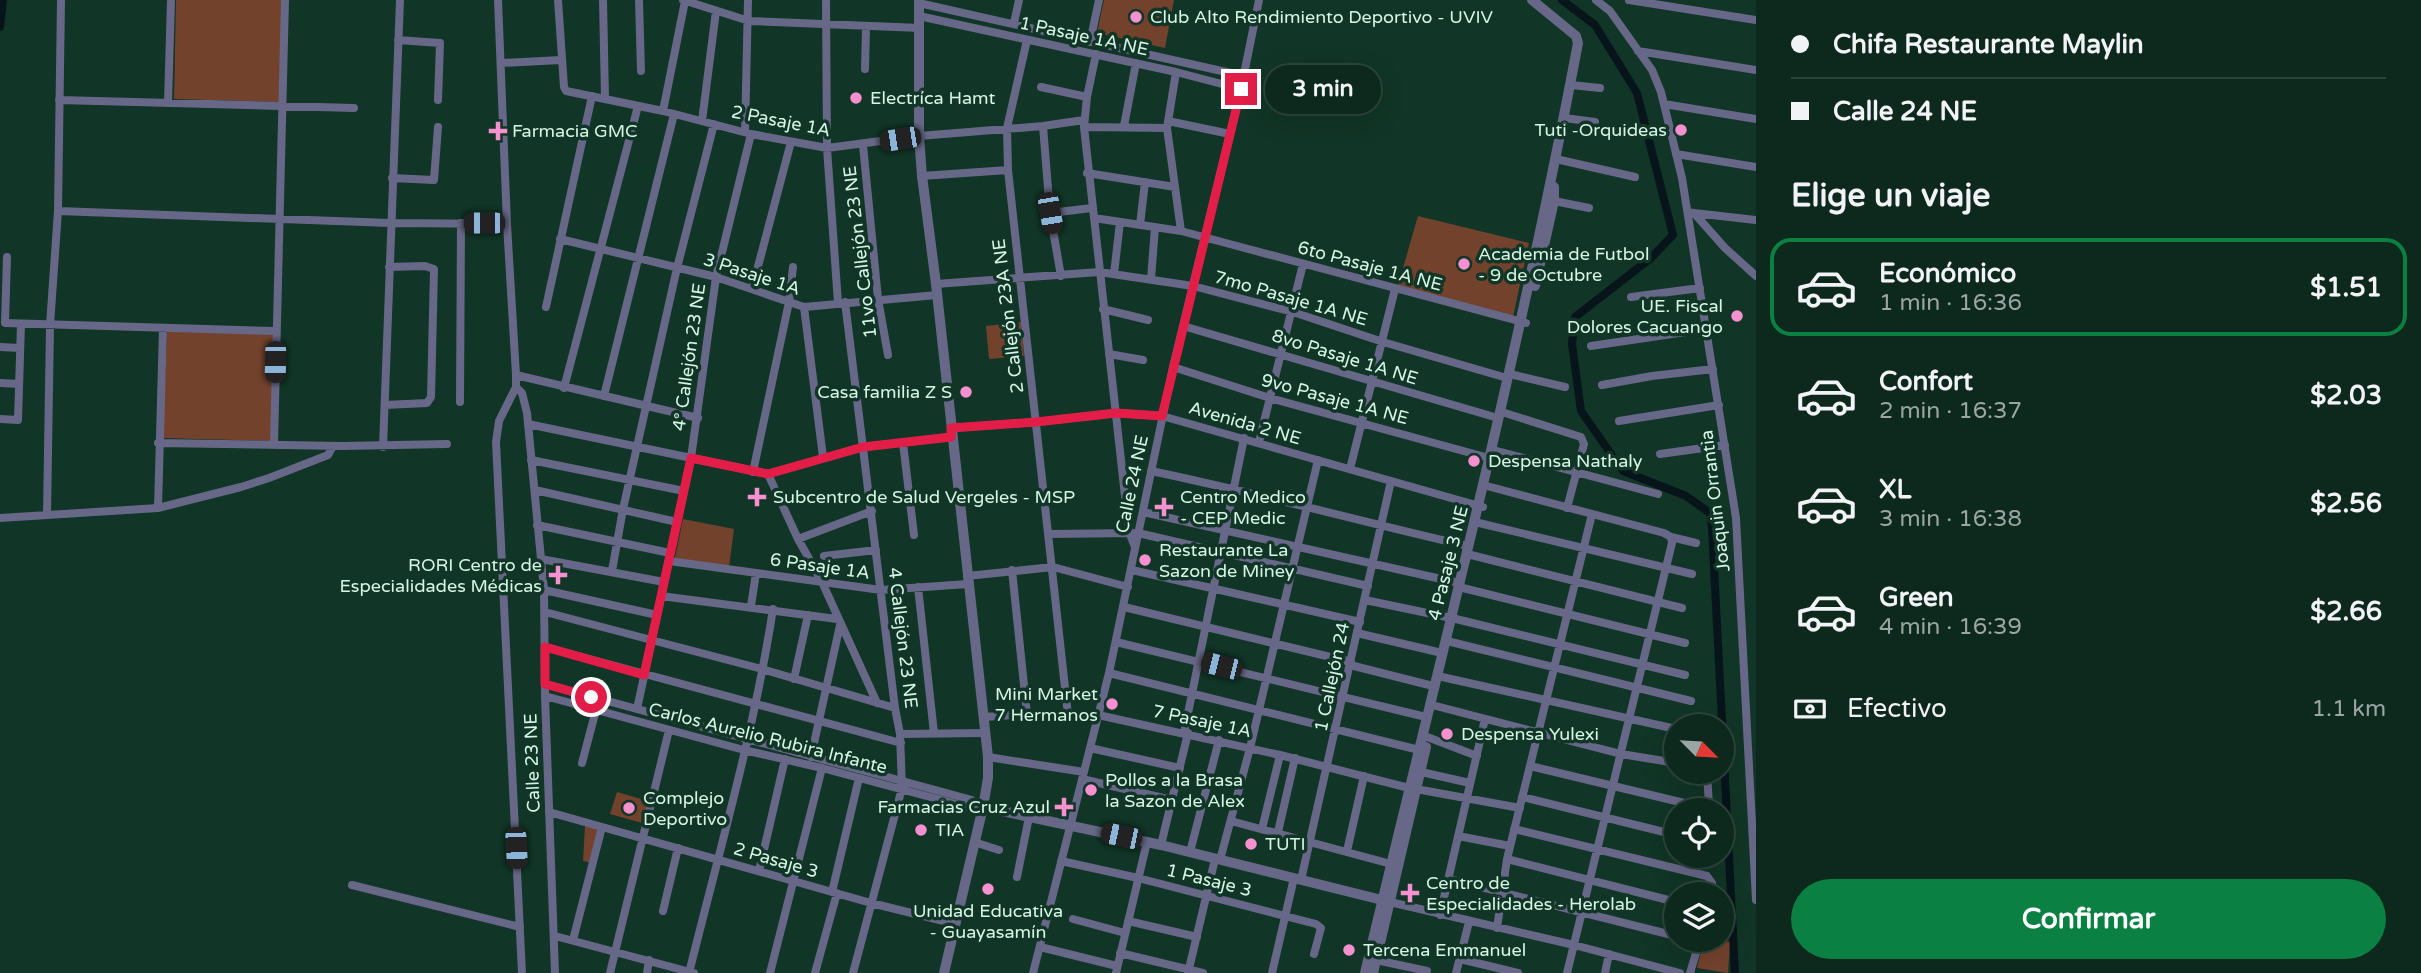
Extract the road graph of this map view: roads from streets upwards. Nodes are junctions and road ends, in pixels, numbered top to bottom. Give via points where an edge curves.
1 (61, 0) edge
2 (171, 0) edge
3 (285, 0) edge
4 (400, 0) edge
5 (498, 0) edge
6 (558, 0) edge
7 (603, 0) edge
8 (639, 0) edge
9 (684, 0) edge
10 (748, 0) edge
11 (826, 0) edge
12 (1019, 0) edge
13 (1099, 0) edge
14 (1259, 0) edge
15 (1532, 0) edge
16 (1596, 0) edge
17 (1629, 0) edge
18 (919, 1) edge
19 (939, 3) edge
20 (716, 10) junction
21 (919, 16) junction
22 (1756, 20) edge
23 (749, 21) junction
24 (1014, 23) junction
25 (826, 24) junction
26 (866, 27) junction
27 (920, 28) junction
28 (398, 40) junction
29 (1027, 40) junction
30 (1091, 40) junction
31 (1638, 51) junction
32 (1092, 54) junction
33 (561, 60) junction
34 (501, 62) junction
35 (1136, 63) junction
36 (865, 69) dead end
37 (1756, 70) edge
38 (641, 71) dead end
39 (1176, 72) junction
40 (1244, 76) junction
41 (1571, 85) junction
42 (1041, 87) dead end
43 (1600, 88) dead end
44 (1241, 89) junction
45 (592, 96) junction
46 (1087, 97) junction
47 (605, 99) junction
48 (60, 100) junction
49 (438, 100) dead end
50 (168, 103) junction
51 (1664, 104) junction
52 (281, 106) junction
53 (638, 106) junction
54 (354, 108) dead end
55 (663, 111) junction
56 (674, 114) junction
57 (1564, 118) junction
58 (1756, 119) edge
59 (702, 121) junction
60 (1595, 122) dead end
61 (713, 124) junction
62 (1084, 124) junction
63 (1168, 125) junction
64 (1043, 126) junction
65 (1124, 126) junction
66 (438, 127) dead end
67 (1007, 128) junction
68 (748, 133) junction
69 (1230, 134) junction
70 (919, 136) junction
71 (791, 142) junction
72 (863, 145) junction
73 (827, 148) junction
74 (1676, 154) junction
75 (1556, 159) junction
76 (1756, 167) edge
77 (1008, 170) junction
78 (1087, 173) junction
79 (922, 176) junction
80 (1635, 177) dead end
81 (392, 178) junction
82 (1145, 182) junction
83 (1175, 187) junction
84 (1554, 201) junction
85 (1092, 208) junction
86 (1589, 208) dead end
87 (58, 211) junction
88 (1050, 213) junction
89 (1691, 213) junction
90 (1094, 218) junction
91 (278, 219) junction
92 (1756, 220) edge
93 (1120, 222) junction
94 (390, 223) junction
95 (461, 223) junction
96 (507, 223) junction
97 (1140, 225) junction
98 (1155, 228) junction
99 (1181, 231) junction
100 (1206, 237) junction
101 (560, 239) junction
102 (600, 248) junction
103 (7, 257) dead end
104 (638, 258) junction
105 (1303, 264) junction
106 (389, 267) junction
107 (793, 267) dead end
108 (677, 268) junction
109 (1099, 272) junction
110 (1114, 274) junction
111 (1755, 274) edge
112 (1061, 276) junction
113 (716, 277) junction
114 (1019, 278) junction
115 (1151, 279) junction
116 (1193, 286) junction
117 (1700, 288) junction
118 (752, 289) junction
119 (937, 289) junction
120 (1395, 289) junction
121 (1631, 297) dead end
122 (878, 299) junction
123 (789, 302) junction
124 (841, 303) junction
125 (546, 307) dead end
126 (804, 307) junction
127 (1103, 309) junction
128 (1293, 312) junction
129 (1148, 320) dead end
130 (1523, 322) junction
131 (3, 323) edge
132 (21, 324) junction
133 (50, 325) junction
134 (1183, 326) junction
135 (163, 328) junction
136 (1706, 329) junction
137 (275, 331) junction
138 (1383, 342) junction
139 (1591, 346) dead end
140 (0, 347) edge
141 (20, 348) junction
142 (1109, 354) junction
143 (1282, 354) junction
144 (888, 355) dead end
145 (1143, 360) dead end
146 (1173, 368) junction
147 (1713, 369) junction
148 (516, 375) junction
149 (1511, 377) junction
150 (0, 383) edge
151 (1373, 383) junction
152 (19, 384) junction
153 (1602, 386) dead end
154 (516, 387) junction
155 (1565, 387) dead end
156 (564, 388) junction
157 (604, 396) junction
158 (1270, 398) junction
159 (460, 402) dead end
160 (385, 405) junction
161 (1719, 405) junction
162 (646, 406) junction
163 (1116, 413) junction
164 (1162, 416) junction
165 (1501, 416) junction
166 (698, 418) junction
167 (0, 419) edge
168 (1619, 421) dead end
169 (1036, 422) junction
170 (1363, 422) junction
171 (528, 424) junction
172 (951, 433) junction
173 (1244, 438) junction
174 (1259, 442) junction
175 (158, 443) junction
176 (903, 443) junction
177 (274, 444) junction
178 (447, 444) dead end
179 (1726, 444) junction
180 (333, 446) junction
181 (638, 446) junction
182 (383, 447) junction
183 (863, 447) junction
184 (1660, 454) dead end
185 (1493, 455) junction
186 (823, 457) junction
187 (691, 458) junction
188 (531, 460) junction
189 (1318, 460) junction
190 (1350, 469) junction
191 (1151, 471) junction
192 (753, 472) junction
193 (1578, 472) junction
194 (768, 474) junction
195 (629, 480) junction
196 (1391, 481) junction
197 (1485, 486) junction
198 (1234, 488) junction
199 (535, 490) junction
200 (684, 491) junction
201 (1658, 494) dead end
202 (1307, 507) junction
203 (1480, 507) junction
204 (158, 508) junction
205 (1567, 508) junction
206 (623, 509) junction
207 (872, 511) junction
208 (1143, 512) junction
209 (1592, 514) junction
210 (47, 515) junction
211 (0, 518) edge
212 (677, 522) junction
213 (1479, 523) junction
214 (537, 525) junction
215 (1381, 527) junction
216 (1225, 530) junction
217 (1134, 533) junction
218 (1049, 534) junction
219 (914, 535) dead end
220 (1671, 537) junction
221 (798, 539) junction
222 (616, 540) junction
223 (1696, 543) dead end
224 (1298, 546) junction
225 (1584, 548) junction
226 (876, 550) junction
227 (1470, 550) junction
228 (1220, 552) junction
229 (824, 556) dead end
230 (669, 557) junction
231 (541, 559) junction
232 (1373, 565) junction
233 (1053, 567) junction
234 (1293, 567) junction
235 (1667, 568) junction
236 (612, 570) junction
237 (1012, 570) junction
238 (1132, 570) junction
239 (756, 573) junction
240 (1692, 574) dead end
241 (967, 580) junction
242 (1576, 581) junction
243 (664, 582) junction
244 (822, 582) junction
245 (1368, 586) junction
246 (1461, 586) junction
247 (918, 587) junction
248 (1128, 587) junction
249 (1213, 587) junction
250 (544, 590) junction
251 (881, 590) junction
252 (661, 596) junction
253 (1365, 600) junction
254 (1658, 602) junction
255 (1284, 604) junction
256 (751, 607) junction
257 (1124, 607) junction
258 (1682, 608) dead end
259 (773, 609) junction
260 (545, 612) junction
261 (1567, 614) junction
262 (657, 615) junction
263 (808, 615) junction
264 (1453, 619) junction
265 (839, 622) junction
266 (1360, 622) junction
267 (1205, 626) junction
268 (1357, 633) junction
269 (1650, 635) junction
270 (651, 642) junction
271 (1116, 642) junction
272 (1275, 642) junction
273 (1451, 642) junction
274 (1685, 643) dead end
275 (1560, 645) junction
276 (545, 647) junction
277 (1442, 653) junction
278 (1198, 660) junction
279 (1350, 664) junction
280 (1643, 664) junction
281 (1554, 667) junction
282 (762, 669) junction
283 (1109, 673) junction
284 (644, 675) junction
285 (1685, 675) dead end
286 (1267, 677) junction
287 (1442, 677) junction
288 (794, 679) junction
289 (545, 684) junction
290 (1433, 686) junction
291 (1637, 688) junction
292 (825, 689) junction
293 (1192, 694) junction
294 (545, 696) junction
295 (1344, 698) junction
296 (1546, 701) junction
297 (1691, 701) dead end
298 (877, 703) junction
299 (755, 704) junction
300 (1436, 706) junction
301 (895, 708) junction
302 (636, 709) junction
303 (596, 710) junction
304 (1259, 710) junction
305 (1027, 714) junction
306 (1069, 715) junction
307 (1098, 715) junction
308 (984, 717) junction
309 (1426, 717) junction
310 (1485, 719) junction
311 (1629, 719) junction
312 (819, 721) junction
313 (1664, 726) edge
314 (668, 730) junction
315 (1337, 730) junction
316 (934, 733) junction
317 (986, 733) junction
318 (1186, 733) junction
319 (1538, 733) junction
320 (1425, 736) junction
321 (901, 738) junction
322 (746, 739) junction
323 (1219, 740) junction
324 (1090, 748) junction
325 (1250, 748) junction
326 (744, 750) junction
327 (1419, 750) junction
328 (1621, 754) junction
329 (1280, 755) junction
330 (1477, 756) junction
331 (811, 757) junction
332 (988, 757) junction
333 (1295, 758) junction
334 (785, 759) junction
335 (1664, 761) edge
336 (582, 762) dead end
337 (1328, 766) junction
338 (1530, 766) junction
339 (822, 768) junction
340 (1180, 768) junction
341 (1421, 772) junction
342 (1083, 776) junction
343 (1364, 776) junction
344 (859, 778) junction
345 (1470, 783) junction
346 (1708, 784) edge
347 (902, 785) junction
348 (1613, 786) junction
349 (1413, 789) junction
350 (1522, 797) junction
351 (1467, 799) junction
352 (1172, 800) junction
353 (983, 807) junction
354 (1520, 808) junction
355 (549, 812) junction
356 (1029, 817) junction
357 (1605, 818) junction
358 (1231, 821) junction
359 (1070, 825) junction
360 (602, 827) junction
361 (1262, 829) junction
362 (1514, 829) junction
363 (1278, 832) junction
364 (1664, 832) edge
365 (1458, 836) junction
366 (643, 838) junction
367 (1311, 841) junction
368 (974, 842) junction
369 (1147, 842) junction
370 (1161, 845) junction
371 (1510, 846) junction
372 (678, 848) junction
373 (1597, 849) junction
374 (999, 850) dead end
375 (1346, 851) junction
376 (1190, 852) junction
377 (1507, 859) junction
378 (720, 860) junction
379 (1218, 860) junction
380 (1061, 861) junction
381 (1391, 864) junction
382 (759, 871) junction
383 (1017, 877) dead end
384 (1138, 878) junction
385 (1298, 879) junction
386 (1448, 879) junction
387 (1590, 880) junction
388 (794, 881) junction
389 (1711, 882) edge
390 (352, 885) dead end
391 (834, 893) junction
392 (1503, 893) junction
393 (1206, 896) junction
394 (1664, 899) edge
395 (1756, 900) edge
396 (1386, 902) junction
397 (871, 903) junction
398 (663, 911) dead end
399 (1581, 914) junction
400 (1440, 915) junction
401 (1286, 916) junction
402 (1073, 919) dead end
403 (1128, 921) junction
404 (1469, 922) junction
405 (956, 924) junction
406 (520, 927) junction
407 (1497, 928) junction
408 (1125, 933) junction
409 (1664, 933) edge
410 (555, 936) junction
411 (1196, 937) junction
412 (573, 940) junction
413 (1574, 945) junction
414 (1040, 947) junction
415 (615, 950) junction
416 (1695, 952) edge
417 (1121, 953) junction
418 (1314, 954) dead end
419 (1609, 954) junction
420 (1460, 959) junction
421 (649, 960) junction
422 (1376, 960) junction
423 (1642, 963) junction
424 (1117, 970) edge
425 (1188, 971) edge
426 (1427, 971) edge
427 (691, 972) edge
428 (1674, 972) edge
429 (522, 973) edge
430 (555, 973) edge
431 (610, 973) edge
432 (647, 973) edge
433 (771, 973) edge
434 (815, 973) edge
435 (853, 973) edge
436 (944, 973) edge
437 (1033, 973) edge
438 (1203, 973) edge
439 (1272, 973) edge
440 (1365, 973) edge
441 (1373, 973) edge
442 (1456, 973) edge
443 (1518, 973) edge
444 (1567, 973) edge
445 (1605, 973) edge
446 (1640, 973) edge
447 (1690, 973) edge

1 - 48 street
2 - 50 street
3 - 52 street
4 - 28 street
5 - 34 street
6 - 33 street, 2 Pasaje 1A
7 - 47 street
8 - 38 street
9 - 20 street
9 - 55 street
10 - 23 street, 4° Callejón 23 NE
11 - 25 street, 4 Callejón 23 NE
12 - 24 street
13 - 30 street
14 - 40 street, Calle 24 NE
15 - 41 street, 4 Pasaje 3 NE via 1576,36
16 - 31 street, Joaquin Orrantia via 1610,11
17 - 22 street
18 - 19 street, 1 Pasaje 1A NE
18 - 21 street
19 - 24 street, 1 Pasaje 1A NE
20 - 23 street
20 - 59 street
21 - 27 street
21 - 29 street, 1 Pasaje 1A NE
23 - 25 street
23 - 68 street, 4° Callejón 23 NE
24 - 30 street, 1 Pasaje 1A NE
25 - 26 street
25 - 73 street, 4 Callejón 23 NE
26 - 27 street
26 - 36 street
27 - 70 street
28 - 49 street via 440,43
28 - 81 street
29 - 32 street, 1 Pasaje 1A NE
29 - 67 street, 2 Callejón 23A NE
30 - 32 street
30 - 40 street, 1 Pasaje 1A NE
31 - 37 street
31 - 51 street, Joaquin Orrantia via 1652,70
32 - 35 street, 1 Pasaje 1A NE
32 - 46 street
33 - 34 street
33 - 45 street, 2 Pasaje 1A via 564,89
34 - 96 street
35 - 39 street, 1 Pasaje 1A NE
35 - 65 street
39 - 44 street, 1 Pasaje 1A NE
39 - 63 street
40 - 44 street, Calle 24 NE
41 - 43 street
41 - 57 street, 4 Pasaje 3 NE
42 - 46 street
44 - 69 street, Calle 24 NE
45 - 47 street, 2 Pasaje 1A
45 - 101 street
46 - 62 street
47 - 53 street, 2 Pasaje 1A
48 - 50 street
48 - 87 street
50 - 52 street
51 - 58 street
51 - 74 street, Joaquin Orrantia
52 - 54 street
52 - 91 street
53 - 55 street, 2 Pasaje 1A
53 - 102 street
55 - 56 street, 2 Pasaje 1A
56 - 59 street, 2 Pasaje 1A
56 - 104 street
57 - 60 street
57 - 75 street, 4 Pasaje 3 NE
59 - 61 street, 2 Pasaje 1A
61 - 68 street, 2 Pasaje 1A
61 - 108 street
62 - 64 street, 2 Pasaje 1A
62 - 65 street, 2 Pasaje 1A
62 - 78 street
63 - 65 street, 2 Pasaje 1A
63 - 69 street, 2 Pasaje 1A
63 - 83 street
64 - 67 street, 2 Pasaje 1A
64 - 88 street
66 - 81 street via 434,180
67 - 70 street, 2 Pasaje 1A
67 - 77 street, 2 Callejón 23A NE
68 - 71 street, 2 Pasaje 1A
68 - 113 street, 4° Callejón 23 NE
69 - 100 street, Calle 24 NE
70 - 72 street, 2 Pasaje 1A
70 - 79 street
71 - 73 street, 2 Pasaje 1A
71 - 118 street
72 - 73 street, 2 Pasaje 1A
72 - 122 street, 11vo Callejón 23 NE
73 - 124 street, 4 Callejón 23 NE
74 - 76 street
74 - 89 street, Joaquin Orrantia
75 - 80 street
75 - 84 street, 4 Pasaje 3 NE
75 - 130 street, 4 Pasaje 3 NE
77 - 79 street
77 - 114 street, 2 Callejón 23A NE
78 - 82 street
78 - 85 street
79 - 119 street
81 - 94 street
82 - 83 street
82 - 97 street
83 - 99 street
84 - 86 street
84 - 130 street, 4 Pasaje 3 NE
85 - 88 street
85 - 90 street
87 - 91 street
87 - 133 street
88 - 112 street
89 - 92 street
89 - 111 street
89 - 117 street, Joaquin Orrantia
90 - 93 street, 6to Pasaje 1A NE
90 - 109 street
91 - 94 street
91 - 137 street
93 - 97 street, 6to Pasaje 1A NE
93 - 110 street
94 - 95 street
94 - 106 street
95 - 96 street
95 - 159 street
96 - 148 street
97 - 98 street, 6to Pasaje 1A NE
98 - 99 street, 6to Pasaje 1A NE
98 - 115 street
99 - 100 street, 6to Pasaje 1A NE
100 - 105 street, 6to Pasaje 1A NE
100 - 116 street, Calle 24 NE
101 - 102 street, 3 Pasaje 1A
101 - 125 street
102 - 104 street, 3 Pasaje 1A
102 - 156 street
103 - 131 street
104 - 108 street, 3 Pasaje 1A
104 - 157 street
105 - 120 street, 6to Pasaje 1A NE
105 - 128 street
106 - 160 street
106 - 160 street via 434,270 431,397 427,403
107 - 123 street
108 - 113 street, 3 Pasaje 1A
108 - 162 street
109 - 110 street, 7mo Pasaje 1A NE
109 - 112 street, 7mo Pasaje 1A NE
109 - 127 street
110 - 115 street, 7mo Pasaje 1A NE
112 - 114 street, 7mo Pasaje 1A NE
113 - 118 street, 3 Pasaje 1A
113 - 166 street, 4° Callejón 23 NE
114 - 119 street, 7mo Pasaje 1A NE
114 - 169 street, 2 Callejón 23A NE
115 - 116 street, 7mo Pasaje 1A NE
116 - 128 street, 7mo Pasaje 1A NE
116 - 134 street, Calle 24 NE
117 - 121 street
117 - 136 street, Joaquin Orrantia
118 - 123 street, 3 Pasaje 1A
119 - 122 street, 3 Pasaje 1A
119 - 172 street
120 - 130 street, 6to Pasaje 1A NE
120 - 138 street
122 - 124 street, 3 Pasaje 1A
122 - 144 street, 11vo Callejón 23 NE
123 - 126 street, 3 Pasaje 1A
123 - 192 street
124 - 126 street, 3 Pasaje 1A
124 - 183 street, 4 Callejón 23 NE
126 - 186 street
127 - 129 street
127 - 142 street
128 - 138 street, 7mo Pasaje 1A NE
128 - 143 street
130 - 149 street, 4 Pasaje 3 NE
131 - 132 street
132 - 133 street
132 - 141 street
133 - 135 street
133 - 210 street
134 - 143 street, 8vo Pasaje 1A NE
134 - 146 street, Calle 24 NE
135 - 137 street
135 - 175 street
136 - 139 street
136 - 147 street, Joaquin Orrantia
137 - 177 street
138 - 149 street, 7mo Pasaje 1A NE
138 - 151 street
140 - 141 street
141 - 152 street
142 - 145 street
142 - 163 street
143 - 151 street, 8vo Pasaje 1A NE
143 - 158 street
146 - 158 street, 9vo Pasaje 1A NE
146 - 164 street, Calle 24 NE
147 - 153 street
147 - 161 street, Joaquin Orrantia
148 - 154 street
148 - 156 street
149 - 155 street, 7mo Pasaje 1A NE
149 - 165 street, 4 Pasaje 3 NE
150 - 152 street
151 - 165 street, 8vo Pasaje 1A NE
151 - 170 street
152 - 167 street via 18,420
154 - 171 street, Calle 23 NE via 522,393
154 - 406 street via 499,421 496,442
156 - 157 street
157 - 162 street
158 - 170 street, 9vo Pasaje 1A NE
158 - 174 street
160 - 182 street
161 - 168 street
161 - 179 street, Joaquin Orrantia
162 - 166 street
162 - 181 street
163 - 164 street, Avenida 2 NE
163 - 169 street, Avenida 2 NE
163 - 217 street
164 - 173 street, Avenida 2 NE
164 - 191 street, Calle 24 NE
165 - 185 street, 4 Pasaje 3 NE
165 - 193 street, 8vo Pasaje 1A NE via 1581,437 1584,444
166 - 187 street, 4° Callejón 23 NE
169 - 172 street, Avenida 2 NE
169 - 218 street, 2 Callejón 23A NE
170 - 185 street, 9vo Pasaje 1A NE
170 - 190 street
171 - 181 street
171 - 188 street, Calle 23 NE
172 - 176 street, Avenida 2 NE
172 - 241 street
173 - 174 street, Avenida 2 NE
173 - 198 street
174 - 189 street, Avenida 2 NE
175 - 177 street
175 - 204 street
176 - 183 street, Avenida 2 NE
176 - 219 street
177 - 180 street
178 - 182 street
179 - 184 street
179 - 395 street, Joaquin Orrantia via 1739,555
180 - 182 street
180 - 204 street via 328,455 269,478
181 - 187 street
181 - 195 street
183 - 186 street, Avenida 2 NE
183 - 207 street, 4 Callejón 23 NE
185 - 193 street, 9vo Pasaje 1A NE
185 - 197 street, 4 Pasaje 3 NE
186 - 194 street, Avenida 2 NE
187 - 192 street
187 - 200 street, 4° Callejón 23 NE
188 - 195 street
188 - 199 street, Calle 23 NE
189 - 190 street, Avenida 2 NE
189 - 202 street
190 - 196 street, Avenida 2 NE
191 - 198 street
191 - 208 street, Calle 24 NE
192 - 194 street
193 - 201 street, 9vo Pasaje 1A NE
193 - 205 street
194 - 221 street
195 - 200 street
195 - 206 street
196 - 203 street, Avenida 2 NE
196 - 215 street, 1 Callejón 24
197 - 203 street, 4 Pasaje 3 NE
197 - 205 street
198 - 202 street
198 - 216 street
199 - 206 street
199 - 214 street, Calle 23 NE
200 - 212 street, 4° Callejón 23 NE
202 - 215 street
202 - 224 street
203 - 213 street, 4 Pasaje 3 NE
203 - 227 street, 4 Pasaje 3 NE
204 - 210 street
205 - 209 street
206 - 212 street
206 - 222 street
207 - 221 street
207 - 226 street, 4 Callejón 23 NE
208 - 216 street
208 - 217 street, Calle 24 NE
209 - 220 street
209 - 225 street
210 - 211 street
212 - 230 street, 4° Callejón 23 NE
213 - 225 street
213 - 227 street, 4 Pasaje 3 NE
214 - 222 street, 6 Pasaje 1A
214 - 231 street, Calle 23 NE
215 - 227 street
215 - 232 street, 1 Callejón 24
216 - 224 street
216 - 228 street
217 - 218 street
217 - 228 street
217 - 238 street, Calle 24 NE
218 - 233 street, 2 Callejón 23A NE
220 - 223 street
220 - 235 street
221 - 244 street
222 - 230 street, 6 Pasaje 1A
222 - 236 street
224 - 232 street
224 - 234 street
225 - 235 street
225 - 242 street
226 - 229 street
226 - 251 street, 4 Callejón 23 NE
227 - 242 street
227 - 246 street, 4 Pasaje 3 NE
228 - 234 street
228 - 249 street
230 - 239 street, 6 Pasaje 1A
230 - 243 street, 4° Callejón 23 NE
231 - 236 street
231 - 250 street, Calle 23 NE
232 - 245 street, 1 Callejón 24
232 - 246 street
233 - 237 street, 6 Pasaje 1A
233 - 248 street, 6 Pasaje 1A
233 - 306 street, 2 Callejón 23A NE
234 - 245 street
234 - 255 street
235 - 240 street
235 - 254 street
236 - 243 street
237 - 241 street, 6 Pasaje 1A
237 - 305 street
238 - 248 street, Calle 24 NE
238 - 249 street
239 - 244 street, 6 Pasaje 1A
239 - 256 street
241 - 247 street, 6 Pasaje 1A
241 - 308 street
242 - 254 street
242 - 261 street
243 - 252 street, 4° Callejón 23 NE
244 - 251 street, 6 Pasaje 1A
244 - 265 street
245 - 253 street, 1 Callejón 24
246 - 261 street
246 - 264 street, 4 Pasaje 3 NE
247 - 251 street, 6 Pasaje 1A
247 - 316 street
248 - 257 street, Calle 24 NE
249 - 255 street
249 - 267 street
250 - 260 street, Calle 23 NE
250 - 262 street
251 - 301 street, 4 Callejón 23 NE
252 - 256 street
252 - 262 street, 4° Callejón 23 NE
253 - 264 street
253 - 266 street, 1 Callejón 24
254 - 258 street
254 - 269 street
255 - 266 street
255 - 272 street
256 - 259 street
257 - 267 street
257 - 271 street, Calle 24 NE
259 - 263 street
259 - 282 street
260 - 270 street
260 - 276 street, Calle 23 NE
261 - 269 street
261 - 275 street
262 - 270 street, 4° Callejón 23 NE
263 - 265 street
263 - 288 street
264 - 273 street, 4 Pasaje 3 NE
264 - 275 street
264 - 277 street, 4 Pasaje 3 NE
265 - 292 street
265 - 298 street
266 - 268 street, 1 Callejón 24
267 - 272 street
267 - 278 street
268 - 277 street
268 - 279 street, 1 Callejón 24
269 - 274 street
269 - 280 street
270 - 282 street
270 - 284 street, 4° Callejón 23 NE
271 - 278 street
271 - 283 street, Calle 24 NE
272 - 279 street
272 - 286 street
273 - 281 street
273 - 287 street, 4 Pasaje 3 NE
275 - 280 street
275 - 281 street
276 - 284 street
276 - 289 street, Calle 23 NE
277 - 290 street, 4 Pasaje 3 NE
278 - 286 street
278 - 293 street
279 - 290 street
279 - 295 street, 1 Callejón 24
280 - 285 street
280 - 291 street
281 - 291 street
281 - 296 street
282 - 288 street
282 - 299 street
283 - 293 street
283 - 307 street, Calle 24 NE
284 - 299 street
284 - 302 street, 4° Callejón 23 NE
286 - 295 street
286 - 304 street
287 - 296 street
287 - 300 street, 4 Pasaje 3 NE
288 - 292 street
289 - 294 street, Calle 23 NE
289 - 302 street, Carlos Aurelio Rubira Infante
290 - 309 street, 4 Pasaje 3 NE
291 - 297 street
291 - 311 street
292 - 298 street
292 - 312 street
293 - 304 street
293 - 318 street
294 - 303 street, Carlos Aurelio Rubira Infante
294 - 355 street, Calle 23 NE
295 - 309 street
295 - 315 street, 1 Callejón 24
296 - 311 street
296 - 319 street
298 - 301 street
299 - 312 street
299 - 322 street
300 - 310 street
300 - 320 street, 4 Pasaje 3 NE
301 - 321 street, 4 Callejón 23 NE
302 - 322 street, Carlos Aurelio Rubira Infante
303 - 314 street, Carlos Aurelio Rubira Infante
303 - 336 street
304 - 315 street
304 - 325 street
305 - 306 street, 7 Pasaje 1A
305 - 308 street, 7 Pasaje 1A
306 - 307 street, 7 Pasaje 1A
307 - 318 street, 7 Pasaje 1A
307 - 324 street, Calle 24 NE
308 - 317 street
309 - 320 street, 4 Pasaje 3 NE
310 - 319 street
310 - 330 street
311 - 313 street
311 - 328 street
312 - 321 street
312 - 331 street
314 - 326 street, Carlos Aurelio Rubira Infante
314 - 366 street
315 - 327 street
315 - 337 street, 1 Callejón 24
316 - 317 street
316 - 321 street
317 - 332 street
318 - 323 street, 7 Pasaje 1A
318 - 340 street
319 - 328 street
319 - 338 street
320 - 327 street, 4 Pasaje 3 NE
320 - 330 street
320 - 341 street, 4 Pasaje 3 NE
321 - 347 street, 4 Callejón 23 NE
322 - 326 street
322 - 331 street, Carlos Aurelio Rubira Infante
323 - 325 street, 7 Pasaje 1A
323 - 376 street
324 - 340 street
324 - 342 street, Calle 24 NE
325 - 329 street, 7 Pasaje 1A
325 - 358 street
326 - 334 street, Carlos Aurelio Rubira Infante
326 - 378 street
327 - 349 street, 4 Pasaje 3 NE
328 - 335 street
328 - 348 street
329 - 333 street, 7 Pasaje 1A
329 - 361 street
330 - 345 street
331 - 347 street, Carlos Aurelio Rubira Infante
332 - 342 street
332 - 353 street
333 - 337 street, 7 Pasaje 1A
333 - 363 street
334 - 339 street, Carlos Aurelio Rubira Infante
334 - 382 street
337 - 343 street, 7 Pasaje 1A
337 - 367 street, 1 Callejón 24
338 - 348 street
338 - 350 street
339 - 344 street, Carlos Aurelio Rubira Infante
339 - 388 street
340 - 352 street
341 - 345 street
341 - 349 street, 4 Pasaje 3 NE
342 - 352 street
342 - 359 street, Calle 24 NE
343 - 349 street, 7 Pasaje 1A
343 - 375 street
344 - 347 street, Carlos Aurelio Rubira Infante
344 - 391 street
345 - 351 street
346 - 348 street via 1709,806 1705,808
347 - 353 street via 972,800
347 - 397 street, 4 Callejón 23 NE
348 - 357 street
349 - 351 street, 7 Pasaje 1A
349 - 381 street, 4 Pasaje 3 NE
349 - 396 street, 4 Pasaje 3 NE
350 - 354 street
350 - 357 street
351 - 354 street, 7 Pasaje 1A
351 - 365 street
352 - 370 street
353 - 356 street
353 - 368 street
354 - 362 street
355 - 360 street, 2 Pasaje 3
355 - 410 street, Calle 23 NE
356 - 359 street
356 - 383 street
357 - 364 street
357 - 373 street
358 - 361 street
358 - 379 street
359 - 369 street
359 - 380 street, Calle 24 NE
360 - 366 street, 2 Pasaje 3
360 - 412 street
361 - 363 street
362 - 371 street
362 - 373 street
363 - 367 street
365 - 371 street
365 - 386 street
366 - 372 street, 2 Pasaje 3
366 - 415 street
367 - 375 street
367 - 385 street, 1 Callejón 24
368 - 374 street
368 - 405 street
369 - 370 street
369 - 384 street
370 - 376 street
371 - 377 street
372 - 378 street, 2 Pasaje 3
372 - 398 street
373 - 387 street
373 - 389 street via 1707,876
375 - 381 street
376 - 379 street
377 - 387 street
377 - 392 street
378 - 382 street, 2 Pasaje 3
378 - 427 street
379 - 385 street
379 - 393 street
380 - 384 street, 1 Pasaje 3
380 - 414 street, Calle 24 NE
381 - 396 street, 4 Pasaje 3 NE
382 - 388 street, 2 Pasaje 3
384 - 393 street, 1 Pasaje 3
384 - 403 street
385 - 396 street
385 - 401 street, 1 Callejón 24
386 - 392 street
386 - 400 street
387 - 394 street
387 - 399 street
388 - 391 street, 2 Pasaje 3
388 - 433 street
390 - 406 street
391 - 397 street, 2 Pasaje 3
391 - 434 street
392 - 399 street
392 - 407 street
393 - 401 street, 1 Pasaje 3
393 - 411 street
396 - 400 street
396 - 422 street, 4 Pasaje 3 NE
396 - 440 street, 4 Pasaje 3 NE
397 - 405 street, 2 Pasaje 3
397 - 435 street, 4 Callejón 23 NE
399 - 409 street
399 - 413 street
400 - 404 street
401 - 418 street, 1 Pasaje 3 via 1321,928
401 - 439 street, 1 Callejón 24
402 - 408 street
403 - 408 street
403 - 411 street
404 - 407 street
404 - 420 street
405 - 436 street
406 - 429 street
407 - 413 street
408 - 417 street
410 - 412 street
410 - 430 street, Calle 23 NE
411 - 425 street
412 - 415 street
413 - 419 street
413 - 444 street
414 - 424 street
414 - 437 street, Calle 24 NE
415 - 421 street
415 - 431 street
416 - 447 street
417 - 424 street
417 - 425 street
419 - 423 street
419 - 445 street
420 - 442 street
420 - 443 street
421 - 427 street
421 - 432 street
422 - 426 street
422 - 441 street, 4 Pasaje 3 NE
423 - 428 street
423 - 446 street
425 - 438 street

